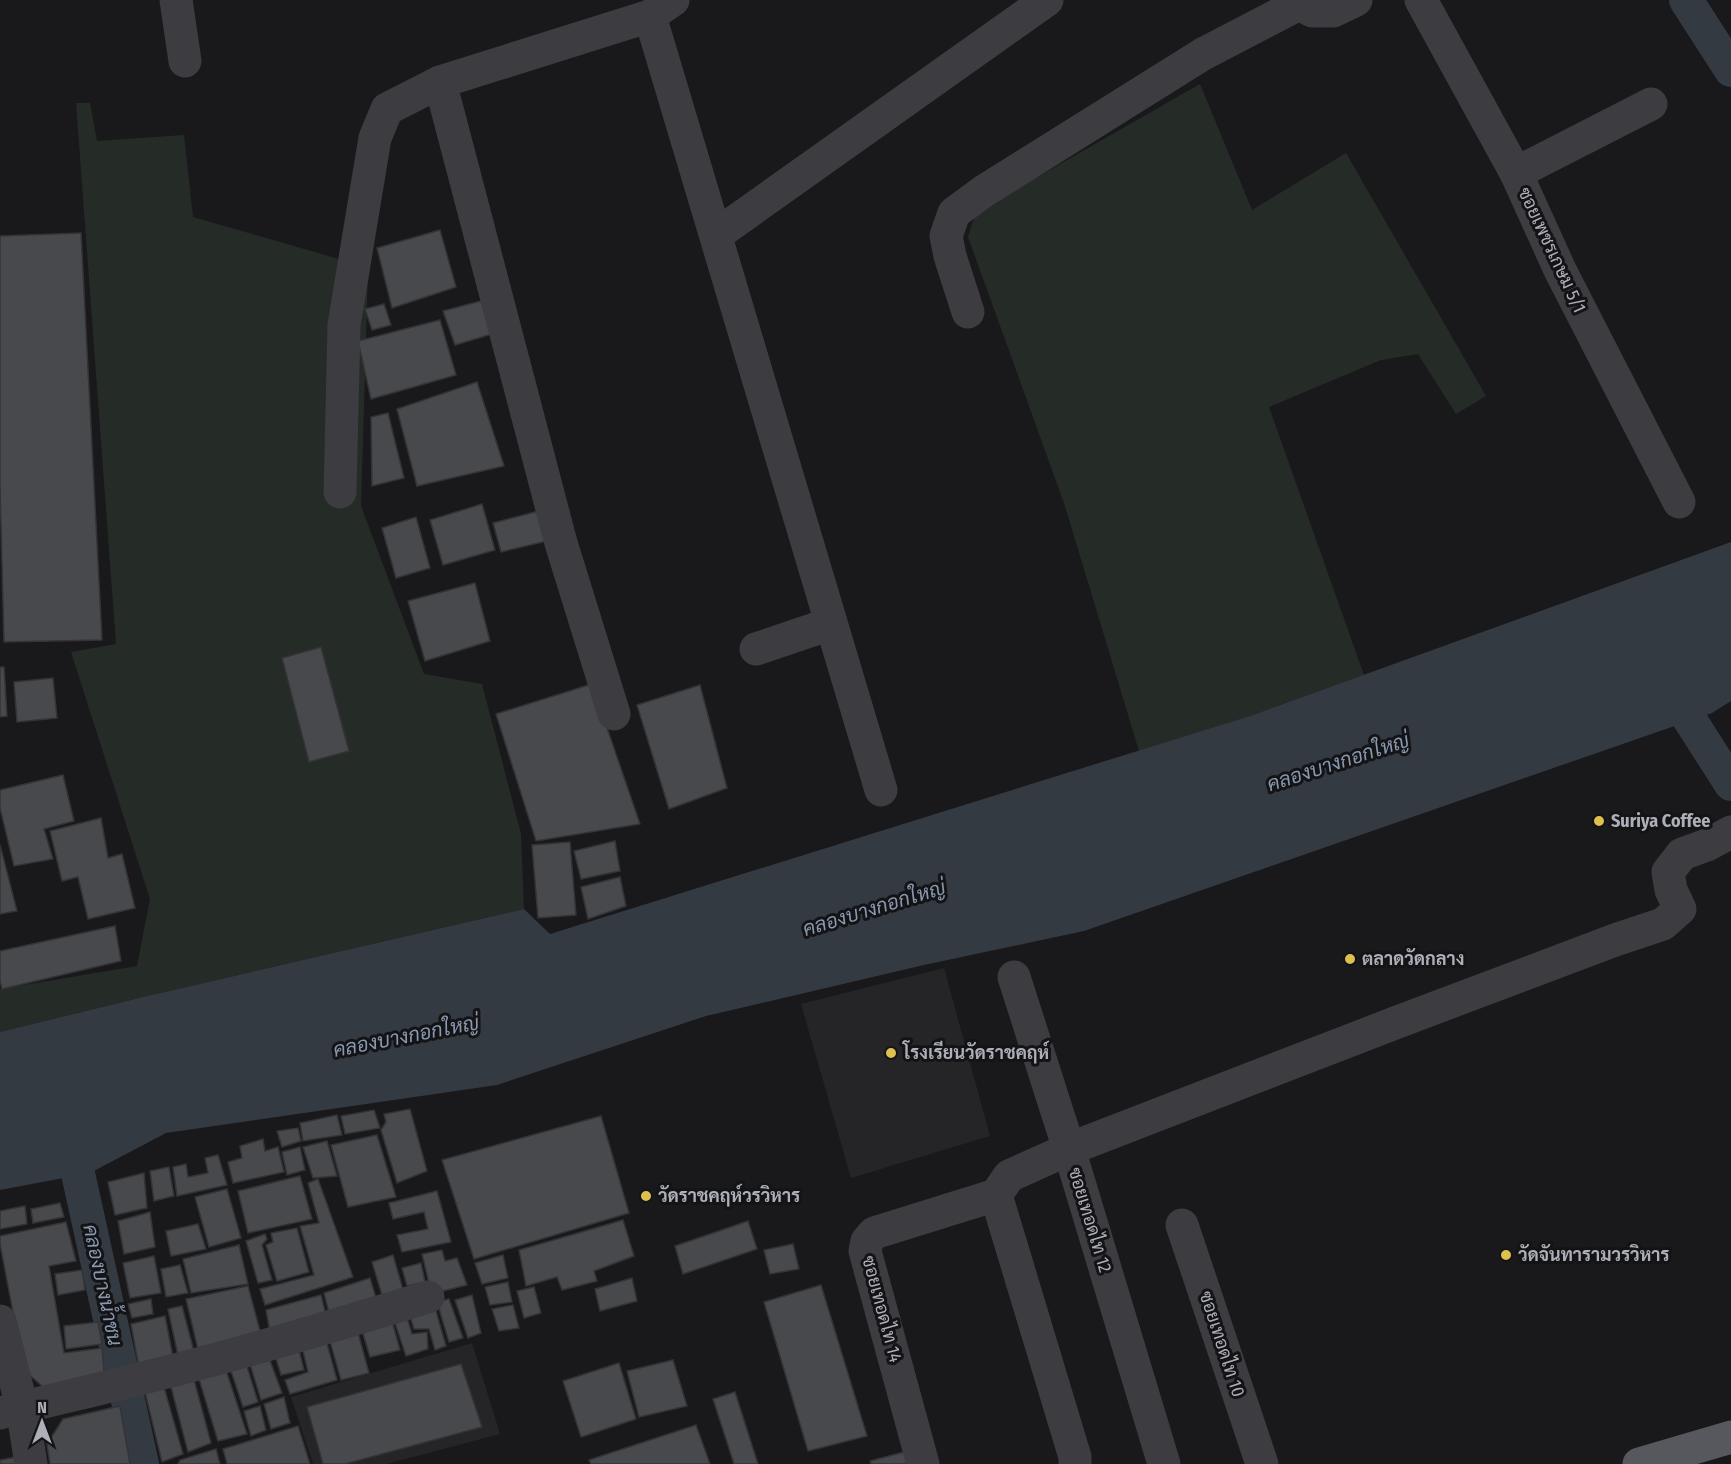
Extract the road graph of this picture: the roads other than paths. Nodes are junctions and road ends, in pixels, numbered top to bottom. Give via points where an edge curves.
1 (176, 0) edge
2 (1047, 0) edge
3 (1356, 0) edge
4 (1421, 0) edge
5 (1296, 2) edge
6 (662, 8) edge
7 (185, 61) dead end
8 (440, 82) junction
9 (1651, 104) dead end
10 (1516, 173) junction
11 (716, 235) junction
12 (968, 312) dead end
13 (340, 492) dead end
14 (1679, 502) dead end
15 (830, 624) junction
16 (756, 649) dead end
17 (614, 714) dead end
18 (881, 790) dead end
19 (1719, 838) edge
20 (1014, 977) dead end
21 (1069, 1149) junction
22 (1002, 1186) junction
23 (1182, 1225) dead end
24 (428, 1297) dead end
25 (0, 1321) edge
26 (11, 1410) edge
27 (1731, 1437) edge
28 (31, 1464) edge
29 (923, 1464) edge
30 (1075, 1464) edge
31 (1164, 1464) edge
32 (1262, 1464) edge
33 (1639, 1464) edge

1 - 7 street
2 - 11 street
3 - 5 street via 1333,11 1312,11
4 - 10 street, ซอยเพชรเกษม 5/1
5 - 12 street via 1203,54 954,213 946,236
6 - 8 street
6 - 11 street
8 - 13 street via 387,109 375,138 344,325
8 - 17 street via 561,543
9 - 10 street
10 - 14 street, ซอยเพชรเกษม 5/1 via 1560,270
11 - 15 street
15 - 16 street
15 - 18 street
19 - 21 street via 1682,854 1668,872 1680,909 1663,924
20 - 21 street, ซอยเทอดไท 12
21 - 22 street
21 - 31 street, ซอยเทอดไท 12
22 - 29 street, ซอยเทอดไท 14 via 874,1233 867,1241 865,1251
22 - 30 street
23 - 32 street, ซอยเทอดไท 10
24 - 26 street via 150,1377
25 - 26 street
26 - 28 street
27 - 33 main road

